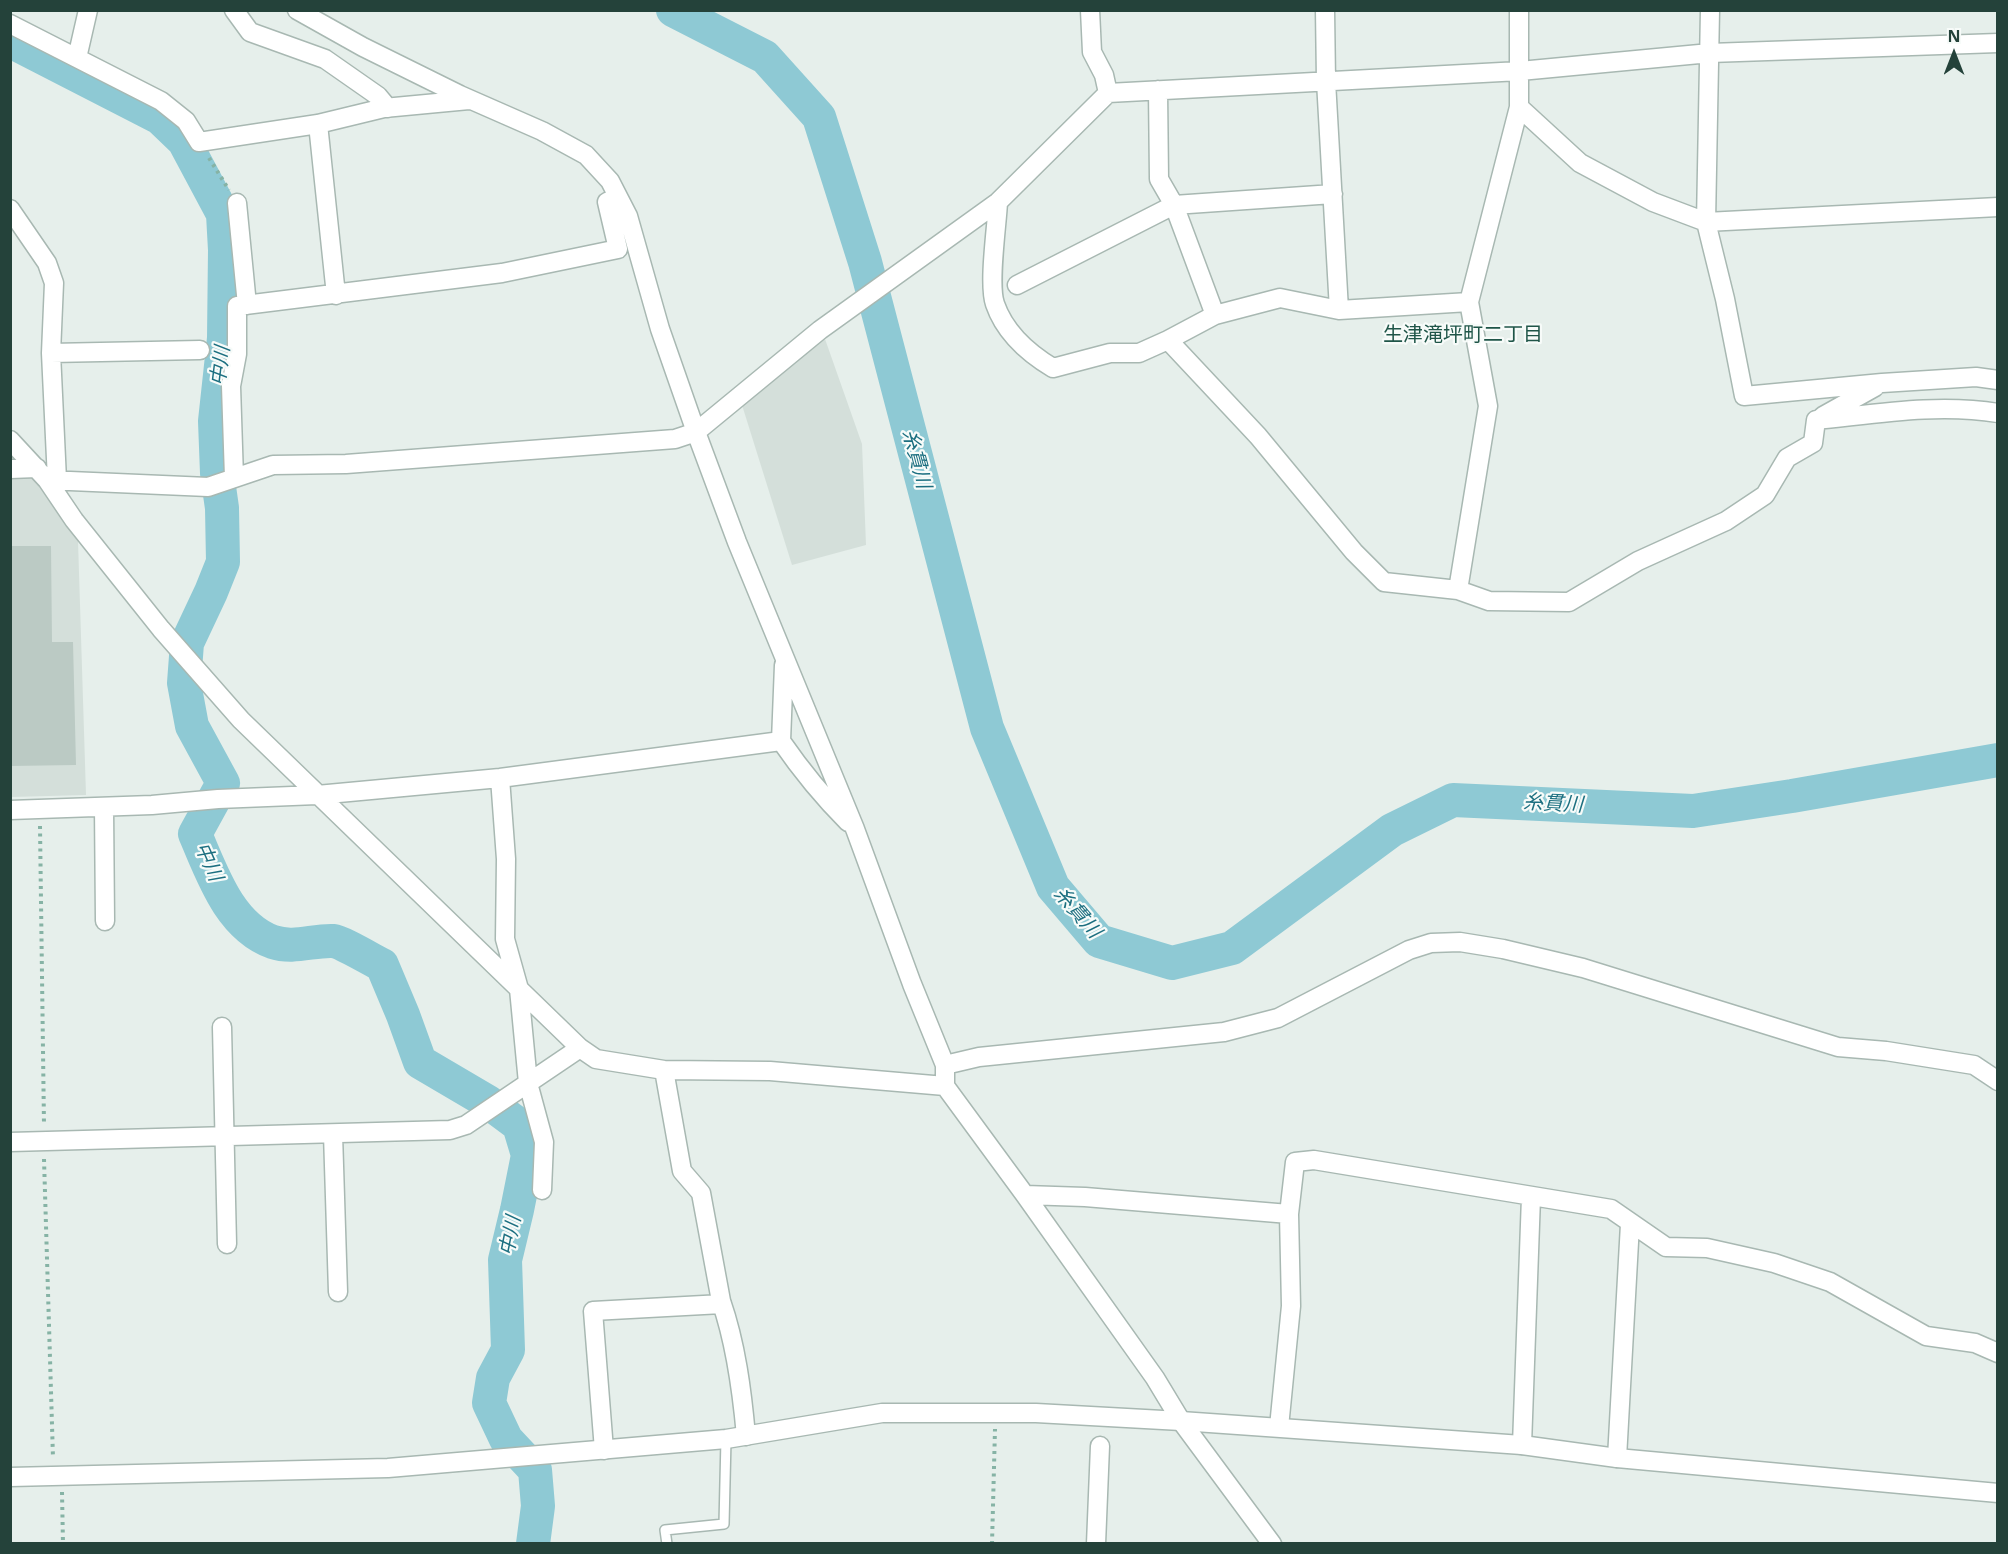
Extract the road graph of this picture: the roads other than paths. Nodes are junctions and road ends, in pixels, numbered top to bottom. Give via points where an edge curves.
1 (88, 10) edge
2 (234, 10) edge
3 (297, 10) edge
4 (1090, 10) edge
5 (1325, 10) edge
6 (1519, 10) edge
7 (1710, 10) edge
8 (10, 24) edge
9 (1998, 43) edge
10 (1710, 53) junction
11 (77, 58) junction
12 (1520, 70) junction
13 (1326, 81) junction
14 (1158, 90) junction
15 (1108, 93) junction
16 (471, 99) junction
17 (1519, 106) junction
18 (388, 108) junction
19 (318, 124) junction
20 (1333, 194) junction
21 (618, 197) junction
22 (999, 202) junction
23 (237, 203) road end
24 (1174, 205) junction
25 (1998, 207) edge
26 (10, 209) edge
27 (1706, 222) junction
28 (1017, 285) dead end
29 (336, 295) junction
30 (1469, 302) junction
31 (246, 305) junction
32 (1339, 310) junction
33 (1215, 315) junction
34 (1168, 340) junction
35 (200, 350) dead end
36 (51, 353) junction
37 (1998, 380) edge
38 (1882, 383) junction
39 (1998, 414) edge
40 (1816, 420) junction
41 (696, 432) junction
42 (10, 440) edge
43 (10, 469) edge
44 (47, 476) junction
45 (233, 479) junction
46 (1458, 590) junction
47 (784, 657) junction
48 (781, 741) junction
49 (500, 778) junction
50 (317, 795) junction
51 (104, 807) junction
52 (10, 810) edge
53 (855, 829) junction
54 (105, 921) dead end
55 (519, 989) junction
56 (222, 1027) dead end
57 (580, 1048) junction
58 (945, 1065) junction
59 (664, 1070) junction
60 (1998, 1081) edge
61 (528, 1083) junction
62 (945, 1086) junction
63 (333, 1134) junction
64 (225, 1137) junction
65 (10, 1142) edge
66 (542, 1190) dead end
67 (1025, 1195) junction
68 (1532, 1197) junction
69 (1289, 1214) junction
70 (1630, 1224) junction
71 (227, 1244) dead end
72 (338, 1293) dead end
73 (722, 1304) junction
74 (1998, 1353) edge
75 (1181, 1420) junction
76 (1279, 1427) junction
77 (746, 1436) junction
78 (726, 1439) junction
79 (1522, 1445) junction
80 (1100, 1446) dead end
81 (604, 1450) junction
82 (1617, 1458) junction
83 (10, 1477) edge
84 (1998, 1493) edge
85 (667, 1544) edge
86 (1096, 1544) edge
87 (1272, 1544) edge

1 - 11 street
2 - 18 street via 250,32 325,59 378,96
3 - 16 street
4 - 15 street via 1092,52
5 - 13 street
6 - 12 street
7 - 10 street
8 - 11 street
9 - 10 street
10 - 12 street
10 - 27 street
11 - 19 street via 161,101 186,121 199,142
12 - 13 street
12 - 17 street
13 - 14 street
13 - 20 street
14 - 15 street
14 - 24 street via 1159,178
15 - 22 street
16 - 18 street
16 - 21 street via 586,155 610,181
17 - 27 street via 1580,163 1653,202
17 - 30 street
18 - 19 street
19 - 29 street
20 - 24 street
20 - 32 street
21 - 29 street via 608,202 618,249 502,273
21 - 41 street via 628,216 660,329
22 - 34 street via 995,303 1013,337 1035,357 1053,368 1110,353 1139,353
22 - 41 street via 820,330
23 - 31 street
24 - 28 street
24 - 33 street
25 - 27 street
26 - 36 street via 47,263 54,283
27 - 38 street via 1744,396
29 - 31 street
30 - 32 street
30 - 46 street via 1488,406
31 - 45 street via 237,306 237,354 231,386
32 - 33 street via 1280,298
33 - 34 street
34 - 46 street via 1258,436 1354,552 1384,582
35 - 36 street
36 - 44 street
37 - 38 street via 1976,377
38 - 40 street
39 - 40 street via 1930,409
40 - 46 street via 1813,443 1787,458 1765,495 1726,521 1638,561 1569,602 1489,601
41 - 45 street via 675,438 346,464 273,465
41 - 47 street
42 - 44 street
43 - 44 street
44 - 45 street via 208,488
44 - 50 street via 74,520 160,629 241,720
47 - 48 street
47 - 53 street
48 - 49 street
48 - 53 street via 819,792
49 - 50 street
49 - 55 street via 506,859 505,939
50 - 51 street
50 - 55 street
51 - 52 street
51 - 54 street
53 - 58 street
55 - 57 street
55 - 61 street
56 - 64 street
57 - 59 street via 596,1059
57 - 61 street
58 - 60 street via 1224,1032 1278,1018 1409,950 1431,943 1460,942 1583,968 1838,1047 1974,1065
58 - 62 street
59 - 62 street via 770,1071
59 - 73 street via 682,1171 701,1193
61 - 63 street via 466,1125 450,1130
61 - 66 street via 544,1142
62 - 67 street
63 - 64 street
63 - 72 street
64 - 65 street
64 - 71 street
67 - 69 street
67 - 75 street
68 - 69 street via 1314,1160 1295,1162
68 - 70 street via 1611,1209
68 - 79 street
69 - 76 street via 1291,1306
70 - 74 street via 1665,1247 1707,1248 1774,1263 1830,1282 1926,1336 1975,1343
70 - 82 street
73 - 77 street via 742,1396
73 - 81 street via 593,1311
75 - 76 street
75 - 77 street via 1036,1413 882,1413
75 - 87 street
76 - 79 street
77 - 78 street
78 - 81 street
78 - 85 lane via 724,1524 665,1530
79 - 82 street
80 - 86 street
81 - 83 street via 388,1468
82 - 84 street

